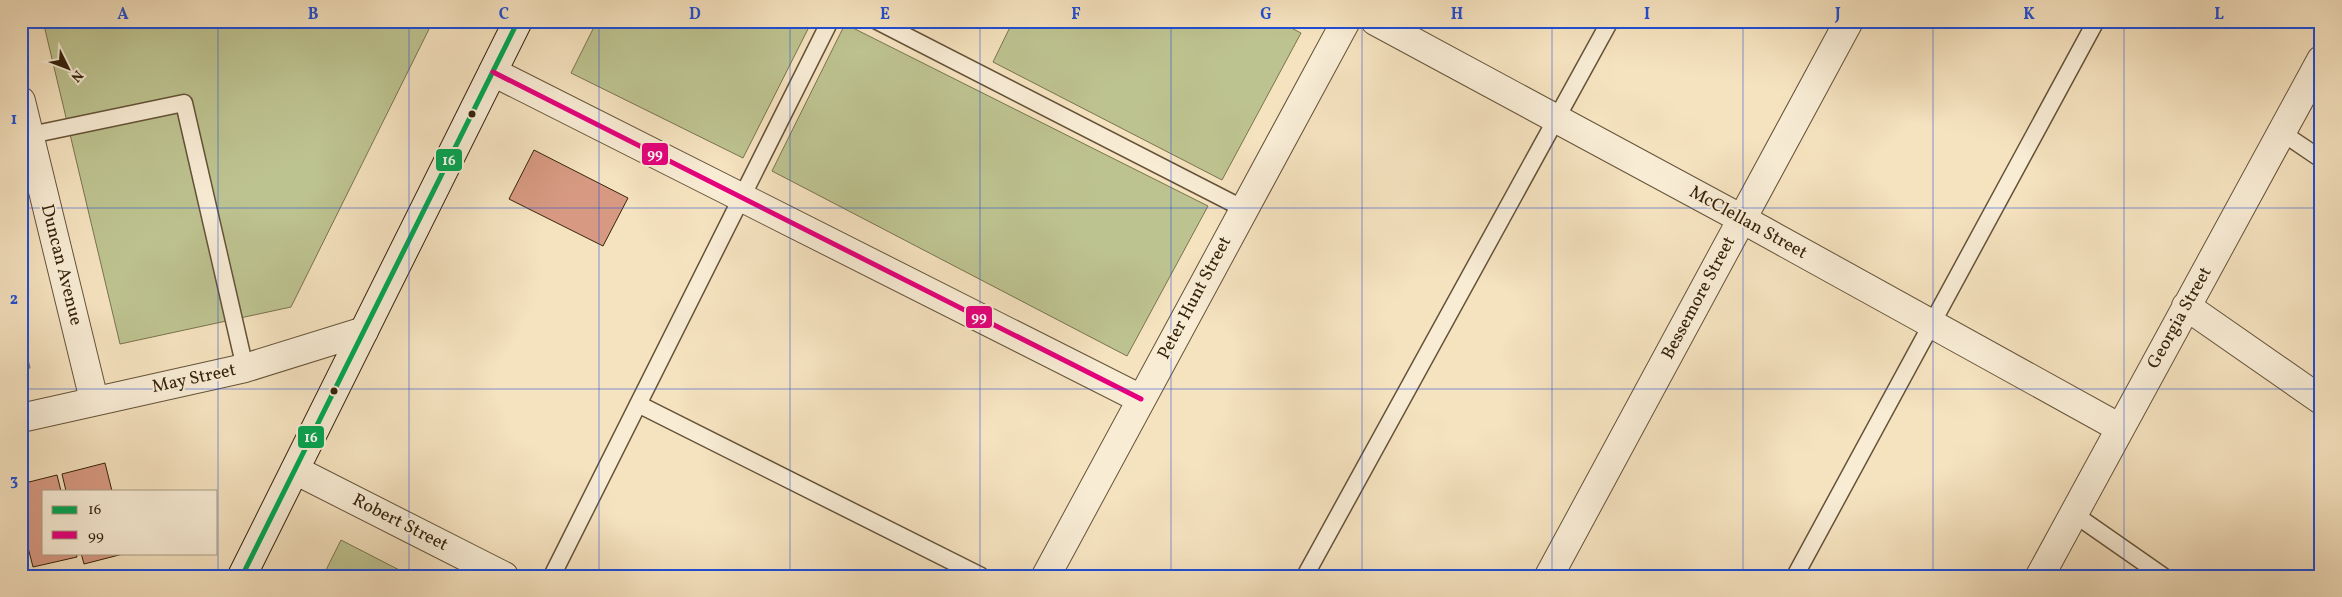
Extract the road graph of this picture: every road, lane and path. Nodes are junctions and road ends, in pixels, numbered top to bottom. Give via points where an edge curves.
1 (518, 21) edge
2 (830, 21) edge
3 (876, 21) edge
4 (1346, 21) edge
5 (1375, 21) edge
6 (1610, 21) edge
7 (1849, 21) edge
8 (2096, 21) edge
9 (2321, 60) edge
10 (493, 72) junction
11 (21, 101) edge
12 (1557, 119) junction
13 (2282, 132) junction
14 (25, 136) edge
15 (2321, 159) edge
16 (741, 197) junction
17 (1244, 209) junction
18 (1742, 219) junction
19 (2186, 306) junction
20 (1931, 324) junction
21 (364, 331) junction
22 (245, 368) junction
23 (1141, 399) junction
24 (94, 400) junction
25 (2321, 400) edge
26 (638, 404) junction
27 (21, 418) edge
28 (2120, 428) junction
29 (295, 470) junction
30 (2074, 514) junction
31 (242, 576) edge
32 (504, 576) edge
33 (552, 576) edge
34 (981, 576) edge
35 (1046, 576) edge
36 (1305, 576) edge
37 (1549, 576) edge
38 (1795, 576) edge
39 (2040, 576) edge
40 (2163, 576) edge

1 - 10 street
2 - 16 lane
3 - 17 lane
4 - 17 street, Peter Hunt Street
5 - 12 street, McClellan Street
6 - 12 lane
7 - 18 street, Bessemore Street
8 - 20 lane
9 - 13 street, Georgia Street
10 - 16 street
10 - 21 street
11 - 14 street, Duncan Avenue
12 - 18 street, McClellan Street
12 - 36 lane
13 - 15 lane
13 - 19 street, Georgia Street
14 - 22 lane via 184,103
14 - 24 street, Duncan Avenue
16 - 23 street
16 - 26 lane
17 - 23 street, Peter Hunt Street
18 - 20 street, McClellan Street
18 - 37 street, Bessemore Street
19 - 25 street
19 - 28 street, Georgia Street
20 - 28 street, McClellan Street
20 - 38 lane
21 - 22 street, May Street
21 - 29 street
22 - 24 street, May Street
23 - 35 street, Peter Hunt Street
24 - 27 street, May Street
26 - 33 lane
26 - 34 lane
28 - 30 street, Georgia Street
29 - 31 street
29 - 32 street, Robert Street
30 - 39 street, Georgia Street
30 - 40 lane

